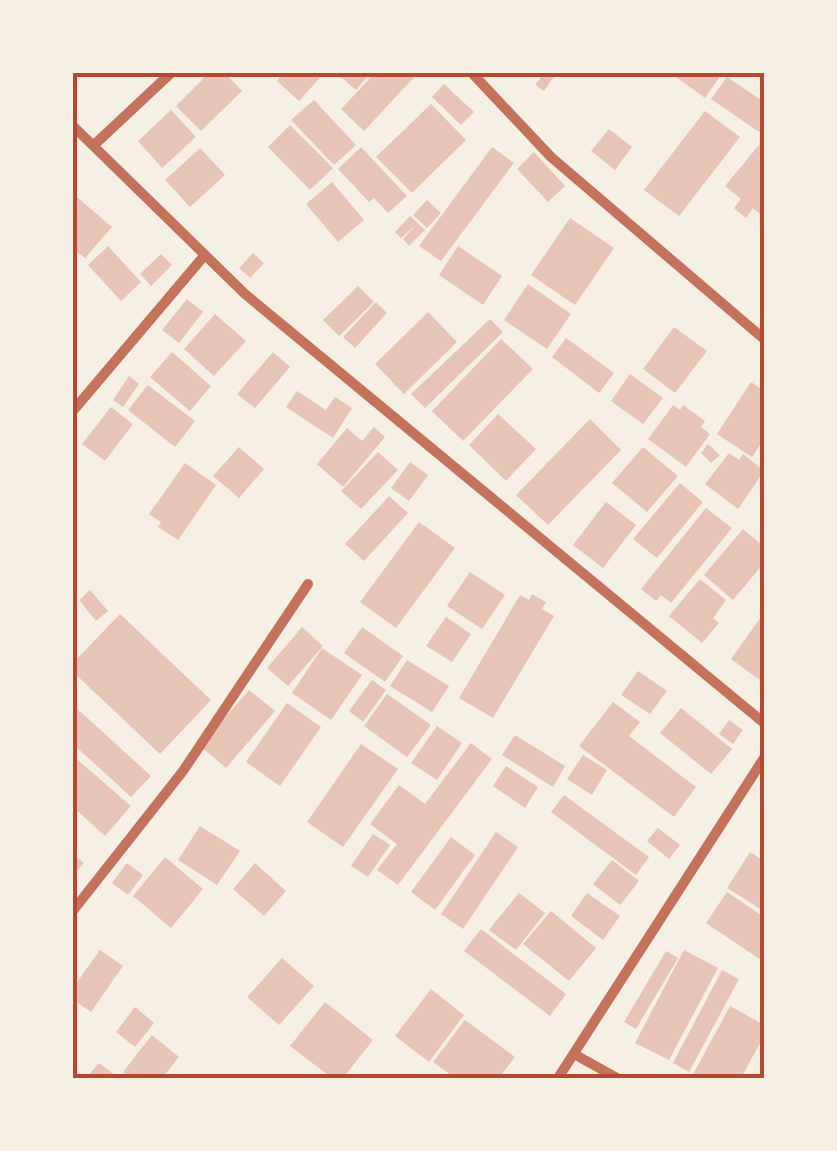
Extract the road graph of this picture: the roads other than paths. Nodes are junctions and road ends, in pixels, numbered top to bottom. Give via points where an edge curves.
1 (172, 72) edge
2 (471, 72) edge
3 (72, 124) edge
4 (94, 145) junction
5 (204, 256) junction
6 (764, 339) edge
7 (72, 412) edge
8 (308, 584) dead end
9 (764, 723) edge
10 (764, 758) edge
11 (754, 775) junction
12 (764, 783) edge
13 (72, 912) edge
14 (574, 1054) junction
15 (558, 1078) edge
16 (617, 1078) edge

1 - 4 street
2 - 6 street via 551,157
3 - 4 street
4 - 5 street
5 - 7 street
5 - 9 street
8 - 13 street via 183,771
10 - 11 street
11 - 12 street
11 - 14 street
14 - 15 street
14 - 16 street

